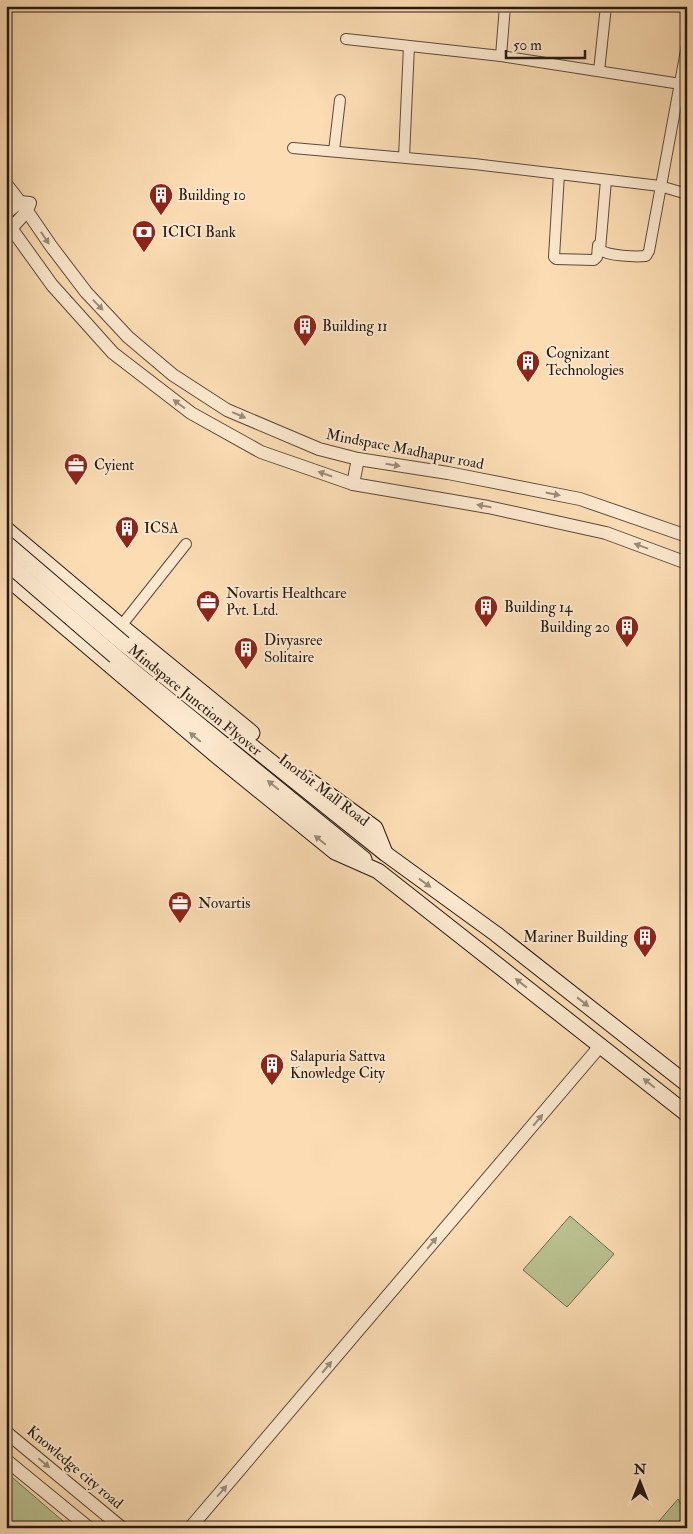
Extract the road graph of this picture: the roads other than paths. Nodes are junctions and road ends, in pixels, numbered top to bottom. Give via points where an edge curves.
1 (505, 6) edge
2 (606, 6) edge
3 (346, 39) dead end
4 (687, 45) edge
5 (409, 46) junction
6 (501, 56) junction
7 (599, 71) junction
8 (684, 84) edge
9 (340, 100) dead end
10 (293, 148) dead end
11 (334, 151) junction
12 (404, 157) junction
13 (559, 174) junction
14 (604, 180) junction
15 (6, 184) edge
16 (660, 186) junction
17 (687, 194) edge
18 (24, 206) junction
19 (6, 213) edge
20 (8, 226) edge
21 (358, 460) junction
22 (353, 484) junction
23 (6, 529) edge
24 (687, 536) edge
25 (6, 543) edge
26 (186, 544) dead end
27 (6, 562) edge
28 (687, 563) edge
29 (49, 565) junction
30 (6, 577) edge
31 (24, 592) junction
32 (121, 626) junction
33 (119, 650) junction
34 (386, 854) junction
35 (378, 871) junction
36 (601, 1045) junction
37 (687, 1084) edge
38 (687, 1114) edge
39 (6, 1432) edge
40 (6, 1460) edge
41 (89, 1528) edge
42 (122, 1528) edge
43 (190, 1528) edge

1 - 6 street
2 - 7 street
3 - 5 street
4 - 8 street
5 - 6 street
5 - 12 street
6 - 7 street
7 - 8 street
8 - 16 street
9 - 11 street
10 - 11 street
11 - 12 street
12 - 13 street
13 - 14 street
13 - 14 street via 556,259 596,259
14 - 16 street
14 - 16 street via 600,250 638,257 646,256 649,251
15 - 18 street, Mindspace Madhapur road
16 - 17 street
18 - 19 street
18 - 20 street
18 -> 21 street, Mindspace Madhapur road via 86,292 128,337 173,375 227,410 319,450
22 -> 20 street via 261,452 191,413 113,354 52,285
21 - 22 street, Mindspace Madhapur road
21 -> 24 street, Mindspace Madhapur road via 448,473 580,500
28 -> 22 street via 606,533 488,507
23 - 29 main road, Inorbit Mall Road
25 - 33 main road, Mindspace Junction Flyover, bridge
26 - 32 street
27 - 33 main road, Mindspace Junction Flyover, bridge
29 - 31 main road
29 - 32 main road, Inorbit Mall Road
30 - 31 main road
35 -> 31 main road via 335,852
32 - 34 main road, Inorbit Mall Road via 301,774 375,828
33 - 34 main road, Mindspace Junction Flyover
35 -> 33 main road, Mindspace Junction Flyover
34 -> 37 main road via 496,934
36 -> 35 main road
38 -> 36 main road
43 -> 36 street
39 -> 42 street, Knowledge city road
40 - 41 street

